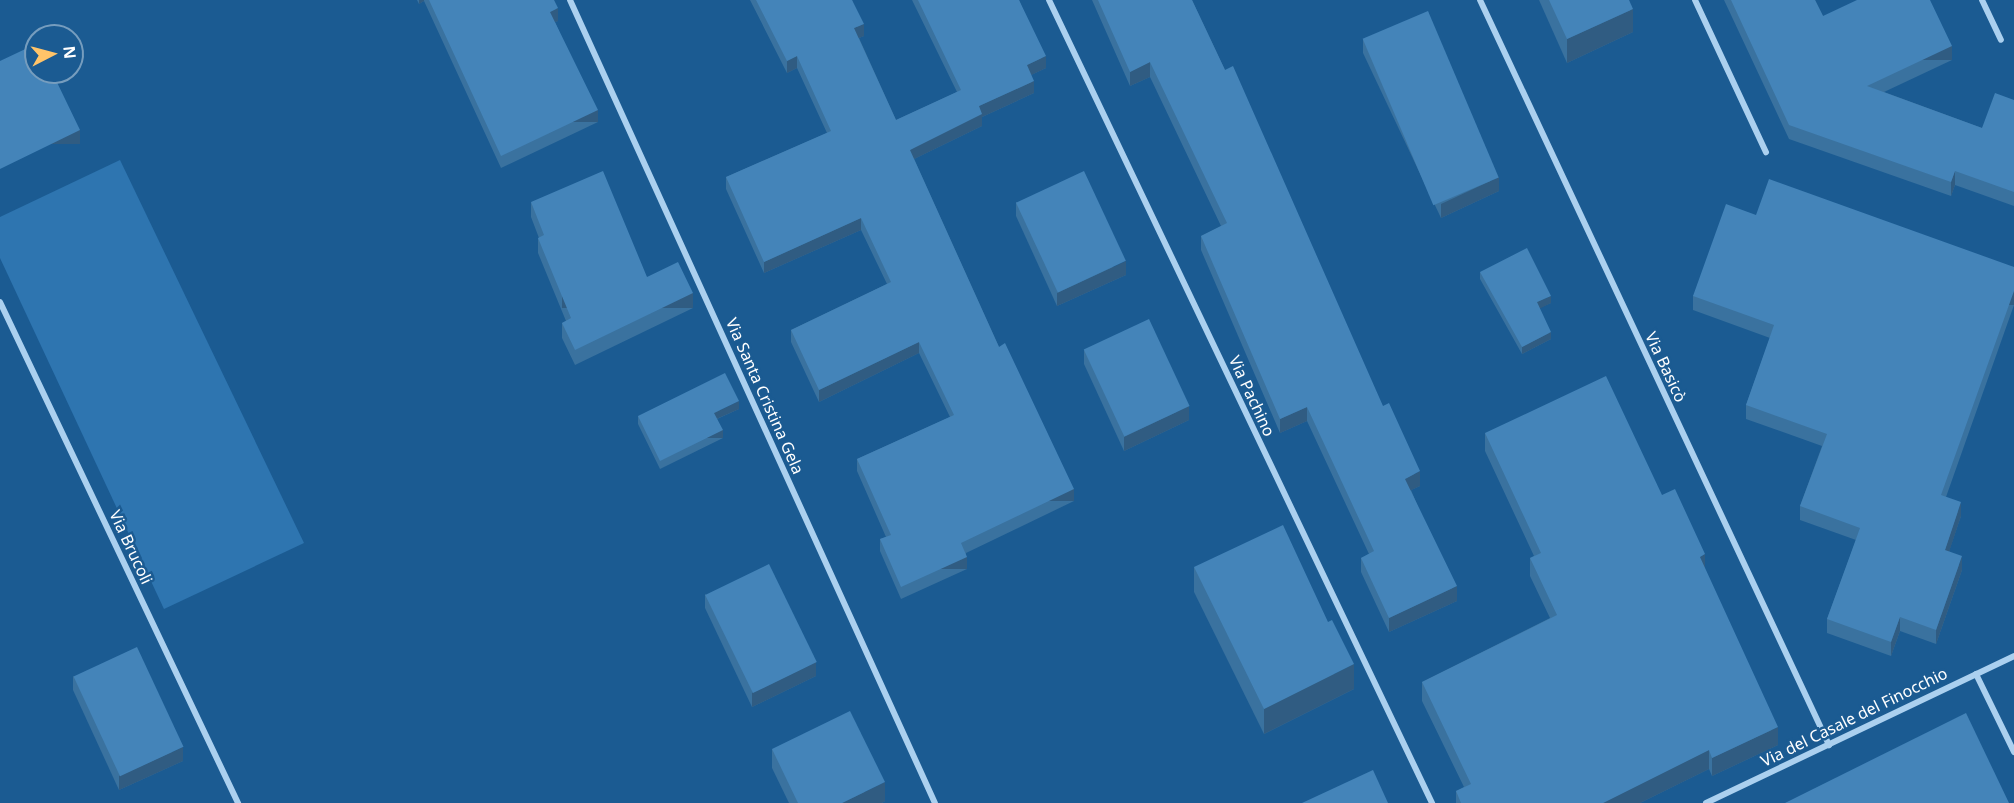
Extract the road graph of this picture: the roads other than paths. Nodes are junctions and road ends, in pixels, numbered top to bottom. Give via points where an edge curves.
1 (570, 0) edge
2 (1049, 0) edge
3 (1480, 0) edge
4 (1695, 0) edge
5 (1982, 0) edge
6 (2001, 40) dead end
7 (1766, 152) dead end
8 (0, 302) edge
9 (2014, 656) edge
10 (1976, 674) junction
11 (1829, 745) junction
12 (2014, 752) edge
13 (238, 803) edge
14 (935, 803) edge
15 (1432, 803) edge
16 (1706, 803) edge

1 - 14 street, Via Santa Cristina Gela
2 - 15 street, Via Pachino
3 - 11 street, Via Basicò
4 - 7 street
5 - 6 street
8 - 13 street, Via Brucoli
9 - 10 street, Via del Casale del Finocchio
10 - 11 street, Via del Casale del Finocchio
10 - 12 street
11 - 16 street, Via del Casale del Finocchio

